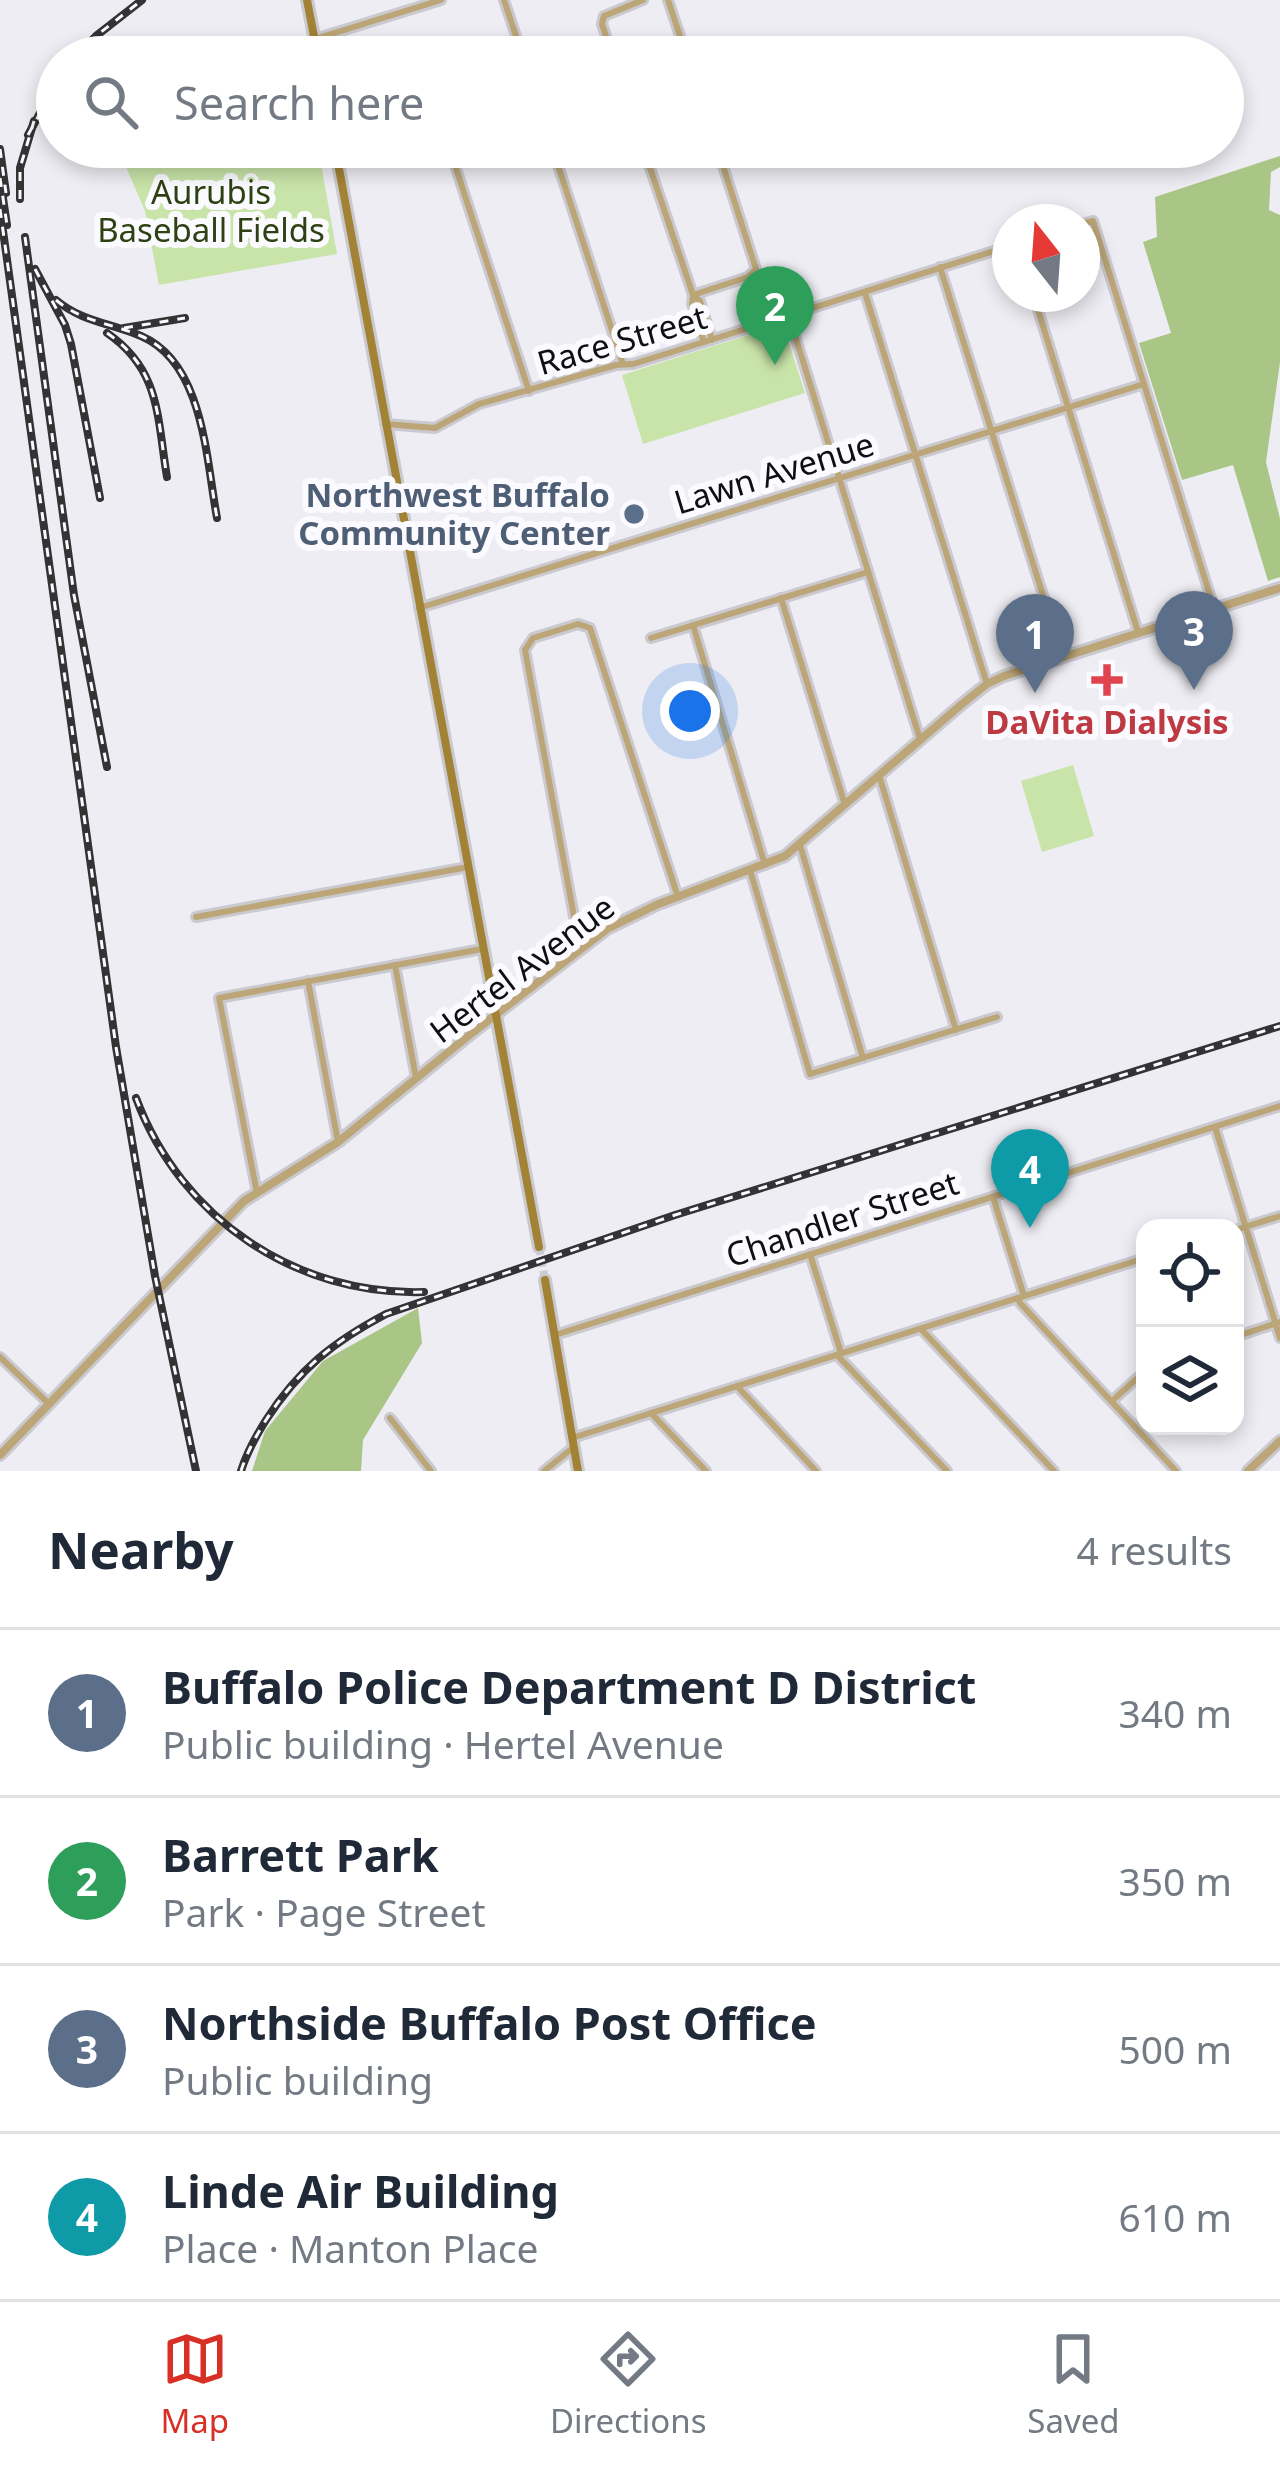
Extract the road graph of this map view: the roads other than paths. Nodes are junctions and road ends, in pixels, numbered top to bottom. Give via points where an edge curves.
1 (307, 0) edge
2 (441, 0) edge
3 (504, 0) edge
4 (643, 0) edge
5 (668, 0) edge
6 (314, 36) edge
7 (325, 36) edge
8 (516, 36) edge
9 (606, 36) edge
10 (680, 36) edge
11 (339, 168) edge
12 (456, 168) edge
13 (559, 168) edge
14 (650, 168) edge
15 (724, 168) edge
16 (1100, 243) edge
17 (992, 251) edge
18 (940, 267) junction
19 (865, 291) junction
20 (693, 295) junction
21 (1039, 312) edge
22 (789, 316) junction
23 (708, 341) junction
24 (623, 364) junction
25 (1144, 383) junction
26 (530, 391) junction
27 (1068, 407) junction
28 (385, 424) junction
29 (992, 431) junction
30 (915, 454) junction
31 (839, 477) junction
32 (868, 572) junction
33 (1280, 588) edge
34 (781, 598) junction
35 (419, 608) junction
36 (1214, 608) junction
37 (693, 625) junction
38 (1138, 632) junction
39 (651, 638) dead end
40 (1062, 656) junction
41 (988, 684) junction
42 (920, 740) junction
43 (879, 775) junction
44 (845, 805) junction
45 (800, 844) junction
46 (765, 865) junction
47 (468, 867) junction
48 (750, 870) junction
49 (678, 897) junction
50 (196, 917) dead end
51 (482, 949) junction
52 (580, 949) junction
53 (395, 965) junction
54 (308, 981) junction
55 (496, 1015) junction
56 (997, 1016) dead end
57 (956, 1030) junction
58 (863, 1058) junction
59 (416, 1078) junction
60 (1280, 1106) edge
61 (1214, 1126) junction
62 (338, 1142) junction
63 (257, 1193) junction
64 (993, 1196) junction
65 (1280, 1216) edge
66 (1246, 1226) junction
67 (539, 1247) tunnel mouth
68 (811, 1254) junction
69 (1136, 1261) edge
70 (545, 1280) tunnel mouth
71 (1021, 1297) junction
72 (1278, 1323) edge
73 (921, 1328) junction
74 (555, 1334) junction
75 (1244, 1334) edge
76 (1280, 1338) edge
77 (839, 1354) junction
78 (0, 1357) edge
79 (1136, 1379) edge
80 (737, 1386) junction
81 (1111, 1402) junction
82 (49, 1405) junction
83 (651, 1413) junction
84 (390, 1418) dead end
85 (1280, 1441) edge
86 (573, 1442) junction
87 (0, 1456) edge
88 (431, 1471) edge
89 (544, 1471) edge
90 (578, 1471) edge
91 (706, 1471) edge
92 (816, 1471) edge
93 (947, 1471) edge
94 (1054, 1471) edge
95 (1176, 1471) edge
96 (1248, 1471) edge

1 - 6 main road
2 - 7 street
3 - 8 street
4 - 9 street via 608,12
5 - 10 street
11 - 28 main road
12 - 26 street
13 - 24 street
14 - 20 street
15 - 20 street via 755,268
16 - 25 street
17 - 18 street, Race Street
18 - 19 street, Race Street
18 - 29 street
19 - 22 street, Race Street
19 - 30 street
20 - 23 street
21 - 27 street
22 - 23 street, Race Street
22 - 31 street
23 - 24 street, Race Street
24 - 26 street, Race Street
25 - 27 street, Lawn Avenue
25 - 36 street
26 - 28 street, Race Street via 479,404 434,428
27 - 29 street, Lawn Avenue
27 - 38 street
28 - 35 main road
29 - 30 street, Lawn Avenue
29 - 40 street
30 - 31 street, Lawn Avenue
30 - 41 street
31 - 32 street
31 - 35 street, Lawn Avenue
32 - 34 street
32 - 42 street
33 - 36 street, Hertel Avenue
34 - 37 street
34 - 44 street
35 - 47 main road
36 - 38 street, Hertel Avenue
37 - 39 street
37 - 46 street
38 - 40 street, Hertel Avenue
40 - 41 street, Hertel Avenue
41 - 42 street, Hertel Avenue
42 - 43 street, Hertel Avenue
43 - 44 street, Hertel Avenue
43 - 57 street
44 - 45 street, Hertel Avenue
45 - 46 street, Hertel Avenue
45 - 58 street
46 - 48 street, Hertel Avenue
47 - 50 street
47 - 51 main road
48 - 49 street, Hertel Avenue
48 - 58 street via 810,1073
49 - 52 street, Hertel Avenue via 631,915
49 - 52 street via 591,631 578,623 530,640 525,650
51 - 53 street
51 - 55 main road
52 - 55 street, Hertel Avenue
53 - 54 street
53 - 59 street
54 - 62 street
54 - 63 street via 219,998
55 - 59 street, Hertel Avenue
55 - 67 main road
56 - 57 street
57 - 58 street
59 - 62 street, Hertel Avenue
60 - 61 street, Chandler Street
61 - 64 street, Chandler Street
61 - 66 street
62 - 63 street, Hertel Avenue
63 - 82 street, Hertel Avenue
64 - 68 street, Chandler Street
64 - 71 street
65 - 66 street
66 - 72 street
68 - 74 street, Chandler Street
68 - 77 street
69 - 71 street
70 - 74 main road
71 - 73 street
71 - 81 street
72 - 75 street
72 - 76 street
73 - 77 street
73 - 94 street
74 - 86 main road
77 - 80 street
77 - 93 street
78 - 82 street
79 - 81 street
80 - 83 street
80 - 92 street
81 - 95 street
82 - 87 street, Hertel Avenue
83 - 86 street
83 - 91 street
84 - 88 street
85 - 96 street
86 - 89 street
86 - 90 main road

